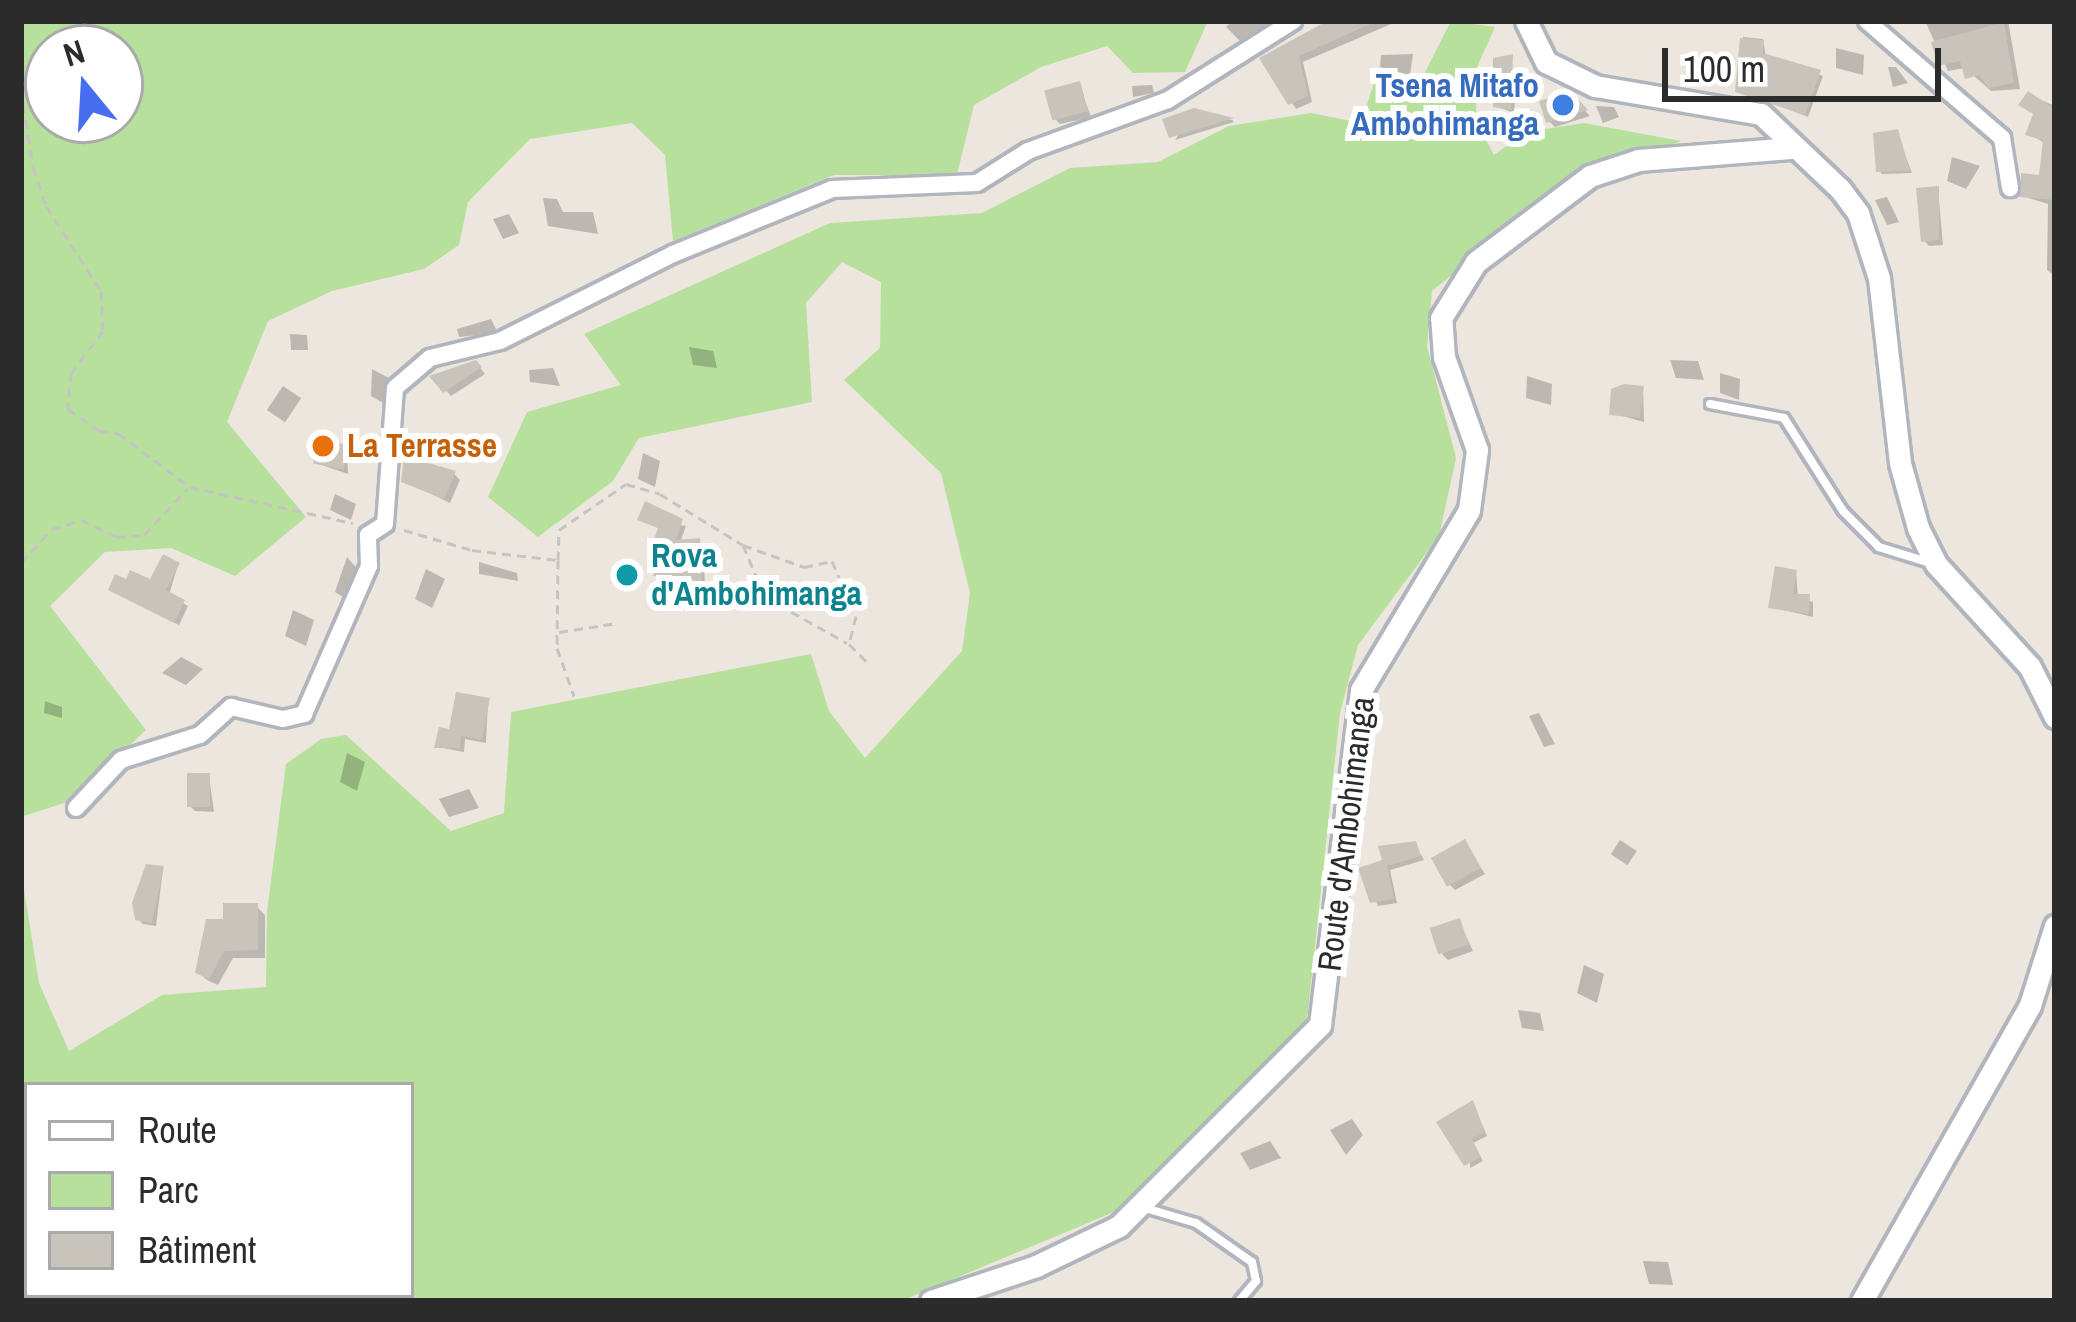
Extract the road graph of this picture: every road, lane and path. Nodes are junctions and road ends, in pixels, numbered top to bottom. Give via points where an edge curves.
1 (1293, 21) edge
2 (1526, 21) edge
3 (1867, 21) edge
4 (29, 144) edge
5 (1793, 148) junction
6 (2011, 188) dead end
7 (1710, 404) dead end
8 (190, 487) junction
9 (385, 524) junction
10 (368, 535) junction
11 (742, 545) junction
12 (558, 560) junction
13 (21, 563) edge
14 (1936, 564) junction
15 (617, 623) dead end
16 (557, 632) junction
17 (849, 644) junction
18 (867, 662) dead end
19 (574, 696) dead end
20 (2055, 717) edge
21 (76, 808) dead end
22 (2055, 926) edge
23 (1143, 1208) junction
24 (931, 1301) edge
25 (1239, 1301) edge
26 (1862, 1301) edge

1 - 9 street via 1168,100 1028,151 977,183 832,189 674,254 500,340 430,358 394,388 387,410 393,466
2 - 5 street via 1546,62 1595,86 1761,114
3 - 6 street via 2002,138
4 - 8 path via 46,206 101,291 103,331 70,373 68,410 99,431 118,433
5 - 14 street via 1858,213 1879,278 1900,463
5 - 23 street, Route d'Ambohimanga via 1640,160 1590,176 1502,235 1454,295 1441,318 1444,357 1477,450 1469,510 1361,690 1320,1025
7 - 14 lane via 1784,418 1843,511 1880,548 1910,563
8 - 10 path via 353,523
8 - 13 path via 144,535 117,537 81,520 52,530
9 - 10 street
9 - 12 path via 472,550
10 - 21 street via 370,566 304,714 283,719 231,707 200,735 121,760
11 - 12 path via 626,484 559,530
11 - 17 path via 765,597
11 - 17 path via 804,567 832,561 856,616
12 - 16 path
14 - 20 street via 2018,653
15 - 16 path
16 - 19 path
17 - 18 path
22 - 26 street via 2030,1005
23 - 24 street, Route d'Ambohimanga via 1036,1267
23 - 25 lane via 1196,1223 1252,1262 1256,1281

